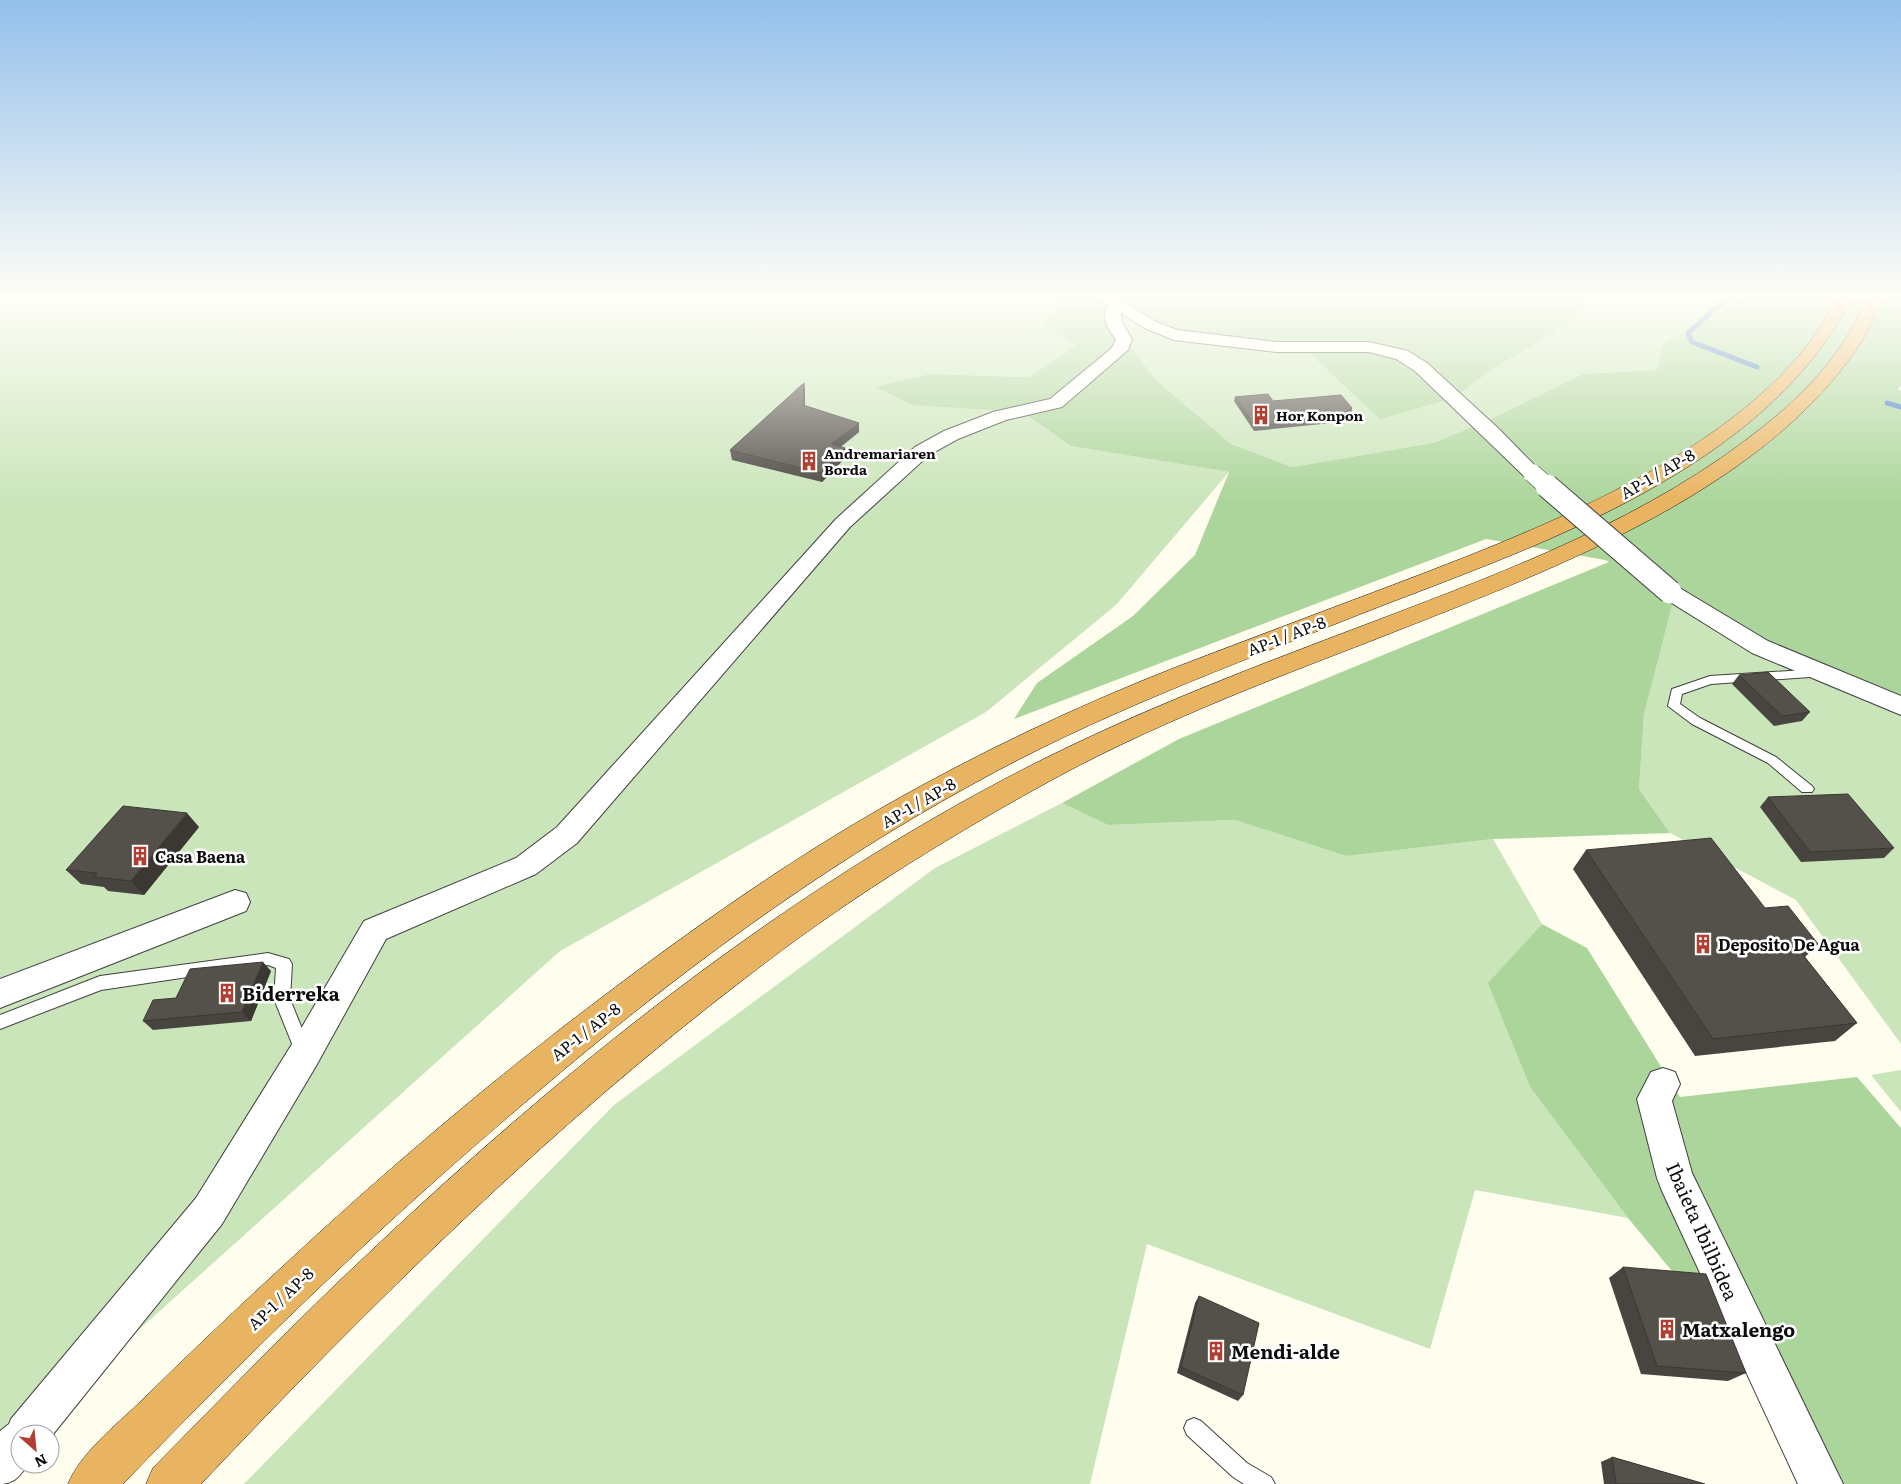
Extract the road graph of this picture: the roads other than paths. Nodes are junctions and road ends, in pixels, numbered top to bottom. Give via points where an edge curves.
1 (1104, 363) edge
2 (1414, 363) edge
3 (1800, 363) edge
4 (1836, 363) edge
5 (1822, 673) junction
6 (1901, 706) edge
7 (1807, 789) dead end
8 (235, 902) dead end
9 (0, 994) edge
10 (0, 1022) edge
11 (304, 1055) junction
12 (1663, 1084) dead end
13 (34, 1424) edge
14 (1194, 1428) dead end
15 (10, 1454) edge
16 (0, 1466) edge
17 (91, 1484) edge
18 (169, 1484) edge
19 (1264, 1484) edge
20 (1821, 1484) edge

1 - 11 street via 1056,403 1000,416 950,434 922,451 843,523 567,835 526,866 375,930
2 - 5 street, bridge via 1532,473 1670,592 1760,647
3 - 17 highway, AP-1 / AP-8 via 1782,384 1729,428 1658,474 1568,521 1460,568 1082,716 936,791 778,889 653,978 499,1100 268,1308
4 - 18 highway, AP-1 / AP-8 via 1811,393 1758,439 1688,488 1598,537 1545,562 1175,709 1106,741 1034,776 962,817 804,917 629,1049 530,1132 304,1345
5 - 6 street
5 - 7 lane via 1710,680 1676,692 1674,706 1696,721 1772,760
8 - 9 street
10 - 11 lane via 100,983 268,959 284,964 282,999
11 - 13 street via 210,1212
12 - 20 street, Ibaieta Ibilbidea via 1654,1099 1675,1178
14 - 19 lane via 1240,1470
15 - 16 street

